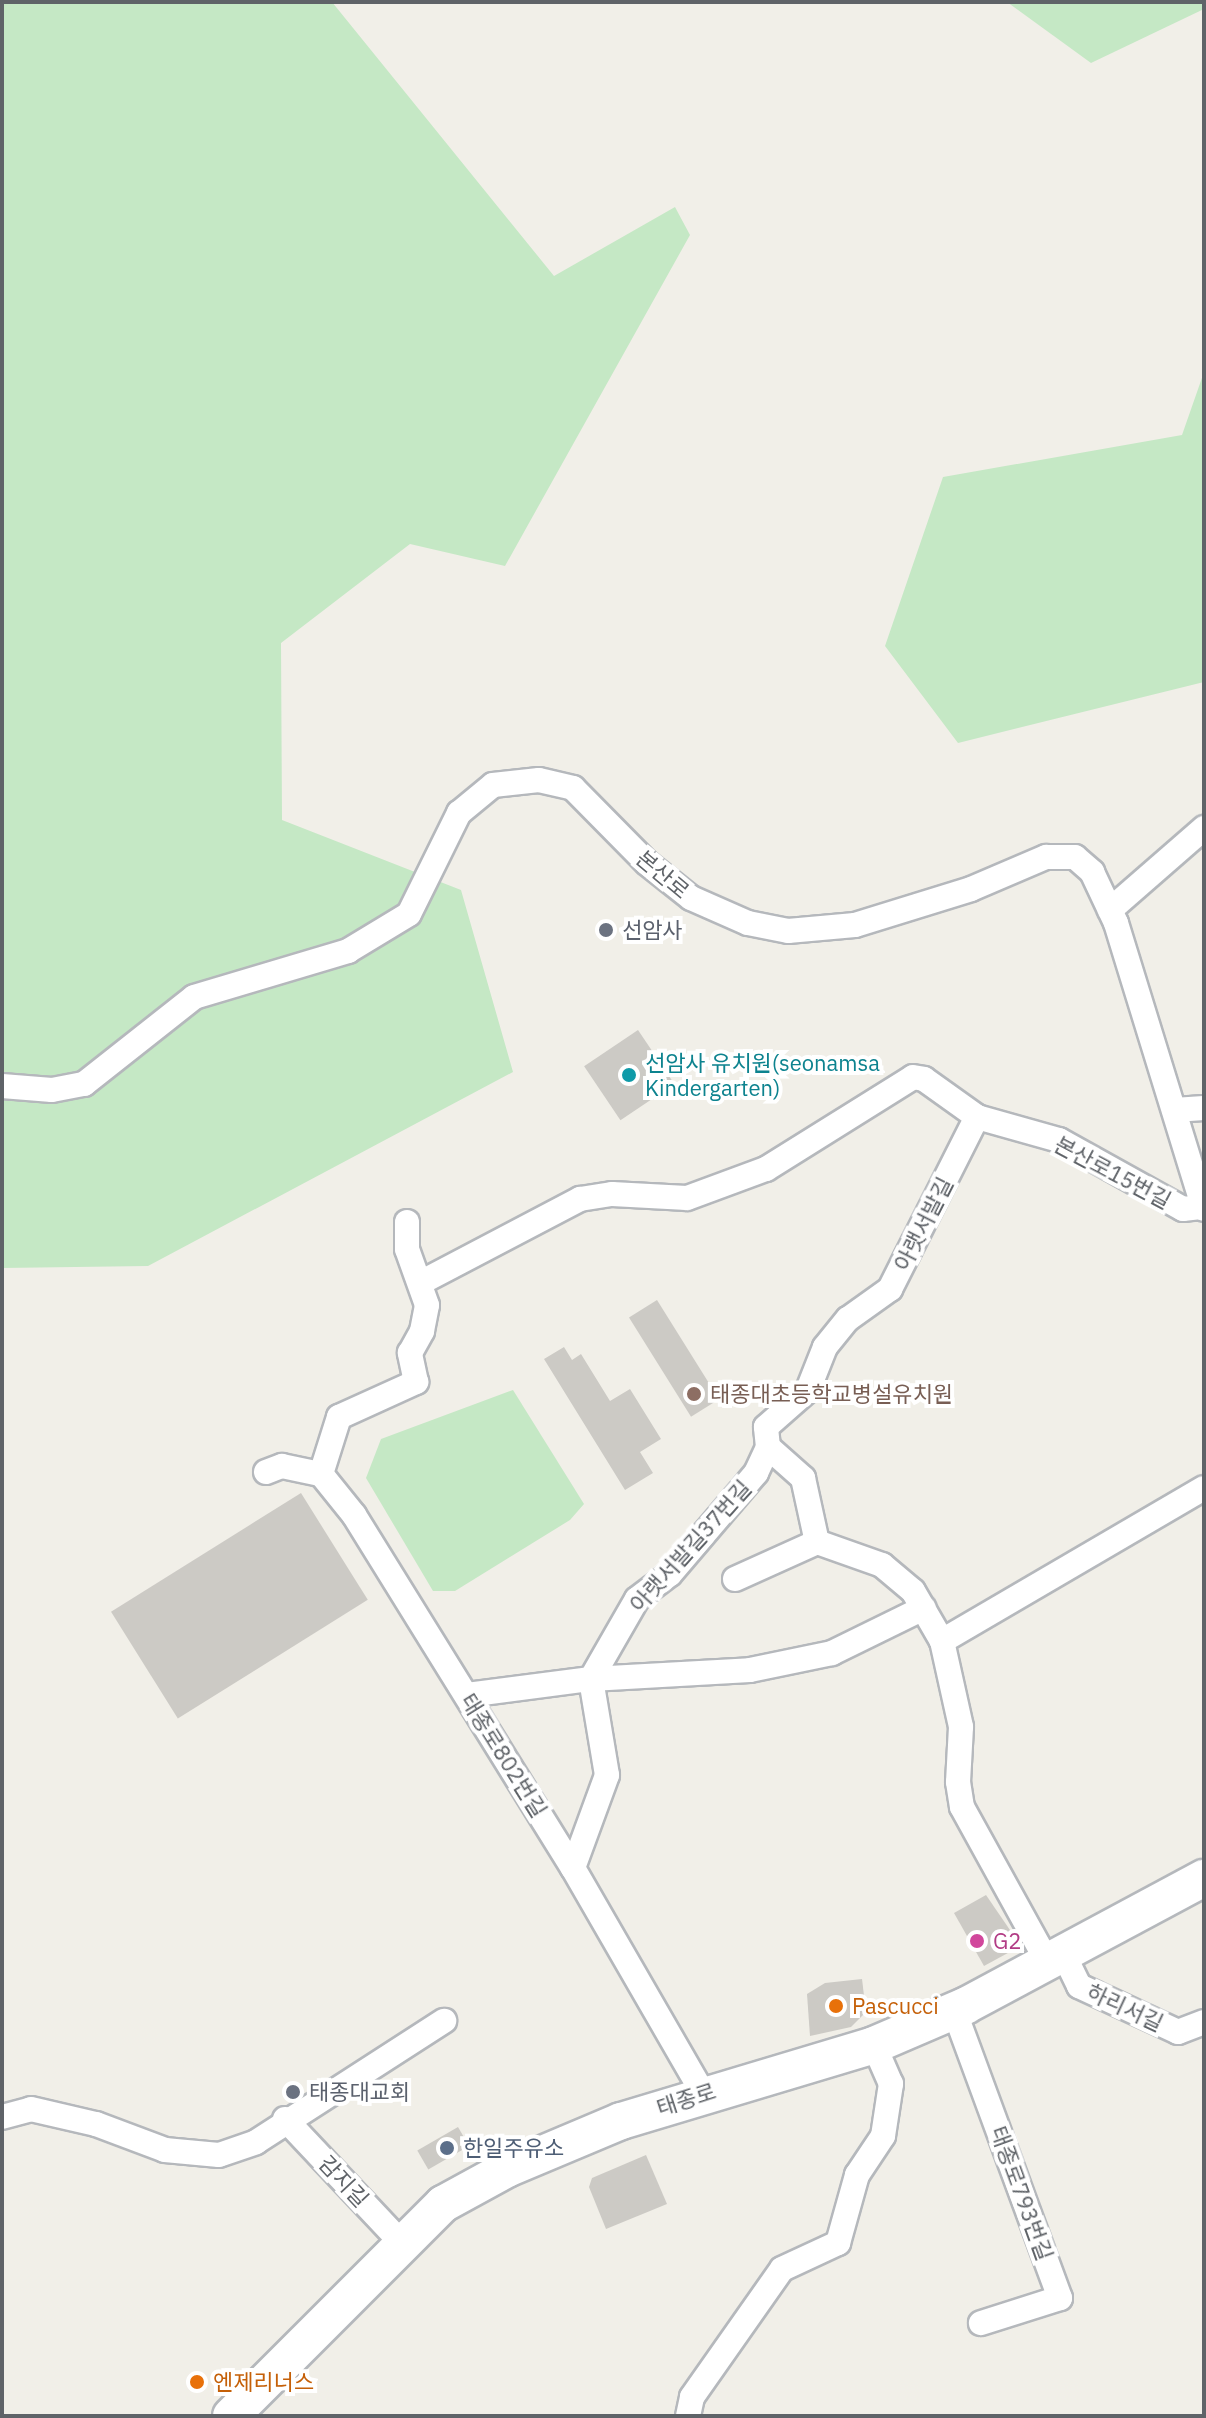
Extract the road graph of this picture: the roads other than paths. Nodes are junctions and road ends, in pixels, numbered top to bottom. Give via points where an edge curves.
1 (1204, 828) edge
2 (1110, 910) junction
3 (2, 1086) edge
4 (1204, 1108) edge
5 (1174, 1110) junction
6 (977, 1117) junction
7 (1203, 1208) edge
8 (407, 1222) dead end
9 (420, 1283) junction
10 (767, 1437) junction
11 (266, 1472) dead end
12 (321, 1474) junction
13 (1204, 1488) edge
14 (817, 1542) junction
15 (735, 1579) dead end
16 (924, 1608) junction
17 (942, 1641) junction
18 (591, 1679) junction
19 (467, 1695) junction
20 (573, 1868) junction
21 (1204, 1878) edge
22 (1055, 1957) junction
23 (954, 2010) junction
24 (444, 2021) dead end
25 (1204, 2022) edge
26 (874, 2045) junction
27 (703, 2093) junction
28 (2, 2117) edge
29 (285, 2119) junction
30 (403, 2244) junction
31 (981, 2323) dead end
32 (231, 2416) edge
33 (688, 2416) edge

1 - 2 street
2 - 3 street, 본산로 via 1092,872 1075,857 1046,857 971,889 855,925 788,931 748,923 691,898 647,863 573,788 539,780 493,785 459,813 409,914 348,951 194,997 84,1084 52,1090
2 - 5 street, 본산로
4 - 5 street
5 - 7 street, 본산로
6 - 7 street, 본산로15번길 via 1059,1140 1183,1209
6 - 9 street, 본산로15번길 via 924,1079 913,1077 766,1169 687,1198 612,1194 580,1199
6 - 10 street, 아랫서발길 via 890,1289 848,1319 825,1347 808,1390 775,1413
8 - 9 street via 407,1249
9 - 12 street via 427,1305 410,1353 416,1382 339,1417
10 - 14 street via 803,1478
10 - 18 street, 아랫서발길37번길 via 756,1473 670,1574 637,1599
11 - 12 street via 282,1466
12 - 19 street, 태종로802번길 via 354,1515
13 - 17 street
14 - 15 street
14 - 16 street, 하리서길 via 882,1565 913,1591
16 - 17 street, 하리서길
16 - 18 street via 832,1653 750,1670
17 - 22 street, 하리서길 via 961,1727 962,1807
18 - 19 street
18 - 20 street via 607,1775
19 - 20 street, 태종로802번길
20 - 27 street, 태종로802번길
21 - 22 main road, 태종로
22 - 23 main road, 태종로
22 - 25 street, 하리서길 via 1079,1986 1178,2032
23 - 26 main road, 태종로
23 - 31 street, 태종로793번길 via 1060,2298
24 - 29 street
26 - 27 main road, 태종로
26 - 33 street via 891,2084 883,2136 857,2175 838,2243 782,2269 692,2397
27 - 30 main road, 태종로 via 507,2169 443,2204
28 - 29 street via 31,2109 96,2124 165,2150 219,2155 256,2142
29 - 30 street, 감지길
30 - 32 main road, 태종로

